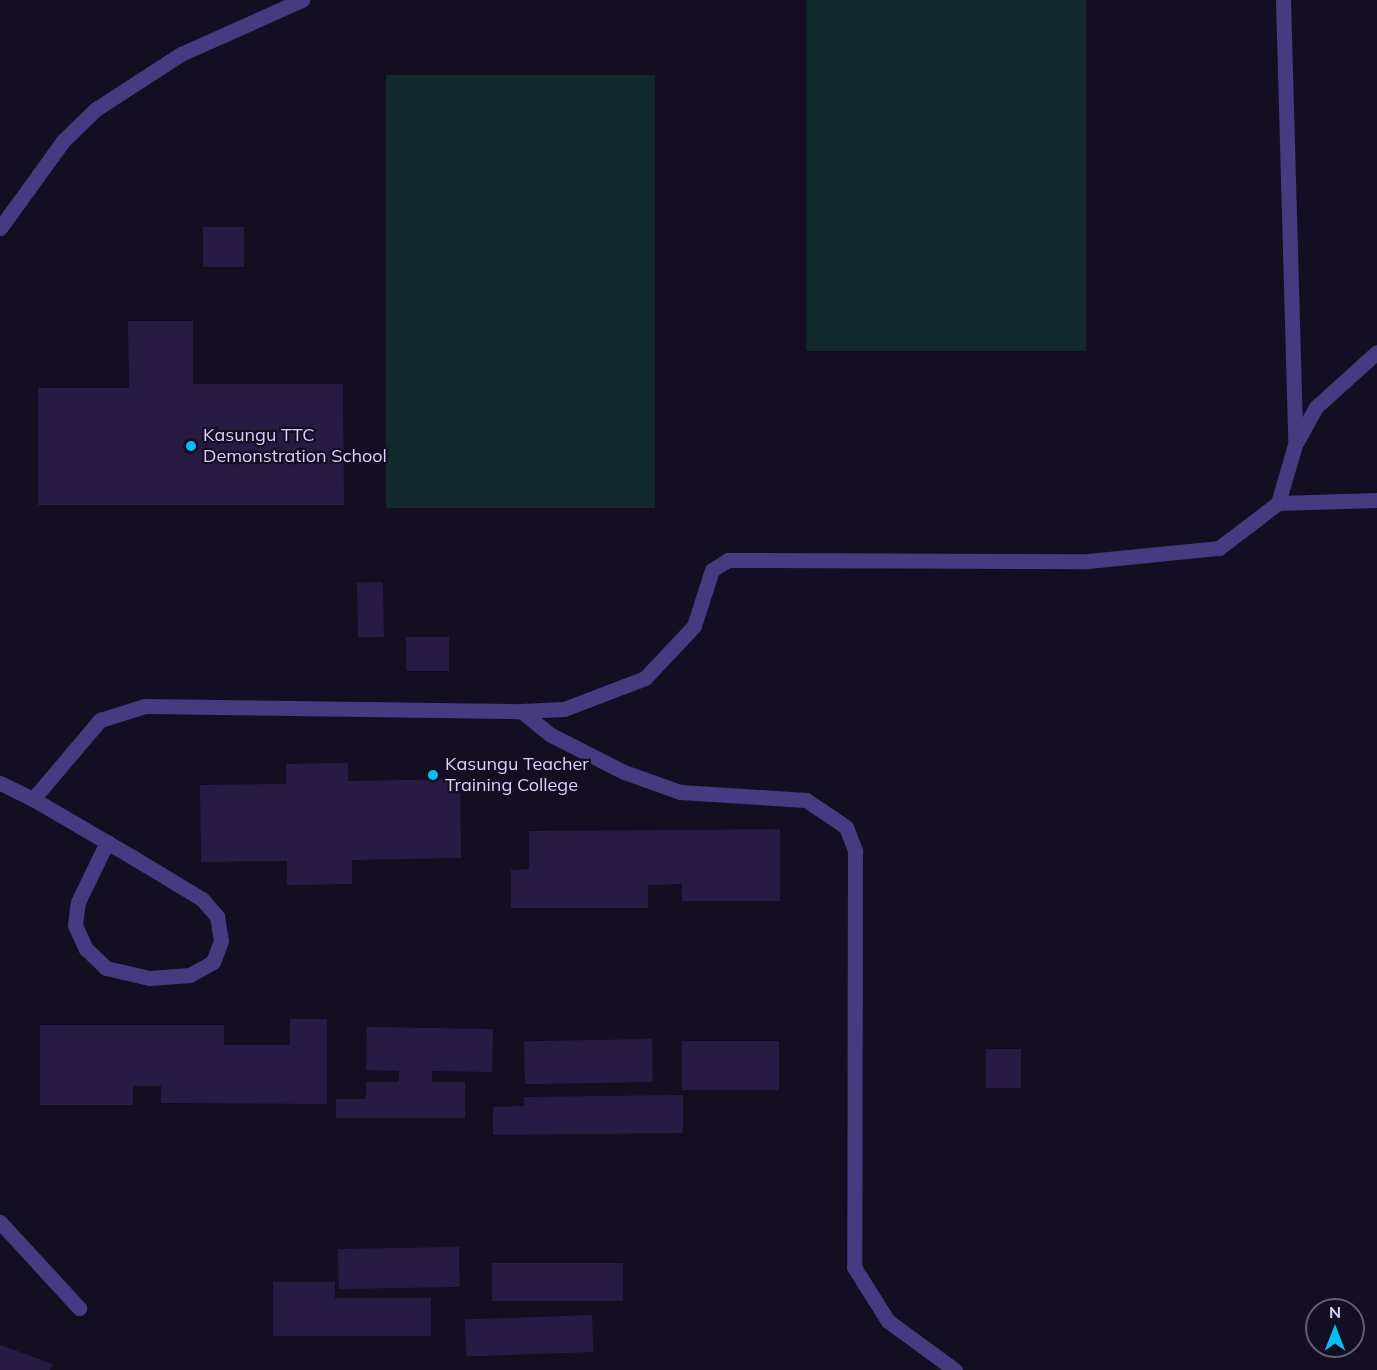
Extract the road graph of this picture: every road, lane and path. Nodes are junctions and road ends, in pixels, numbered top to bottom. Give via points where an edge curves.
1 (302, 0) edge
2 (1283, 0) edge
3 (0, 228) edge
4 (1377, 352) edge
5 (1295, 445) junction
6 (1377, 500) edge
7 (1278, 503) junction
8 (521, 711) junction
9 (0, 783) edge
10 (33, 799) junction
11 (107, 842) junction
12 (0, 1222) edge
13 (79, 1308) dead end
14 (955, 1370) edge

1 - 3 street via 181,54 96,109 63,141
2 - 5 street
4 - 5 street via 1324,396
5 - 7 street
6 - 7 street
7 - 8 street via 1233,539 1199,553 1088,561 728,561 712,570 694,627 645,678 564,709
8 - 10 street via 145,706 100,720
8 - 14 street via 551,735 624,772 680,792 806,800 846,827 855,851 854,1267 888,1321
9 - 10 street
10 - 11 street
11 - 11 street via 202,899 217,916 221,941 213,962 190,975 149,978 106,968 86,950 75,925 78,902
12 - 13 street

